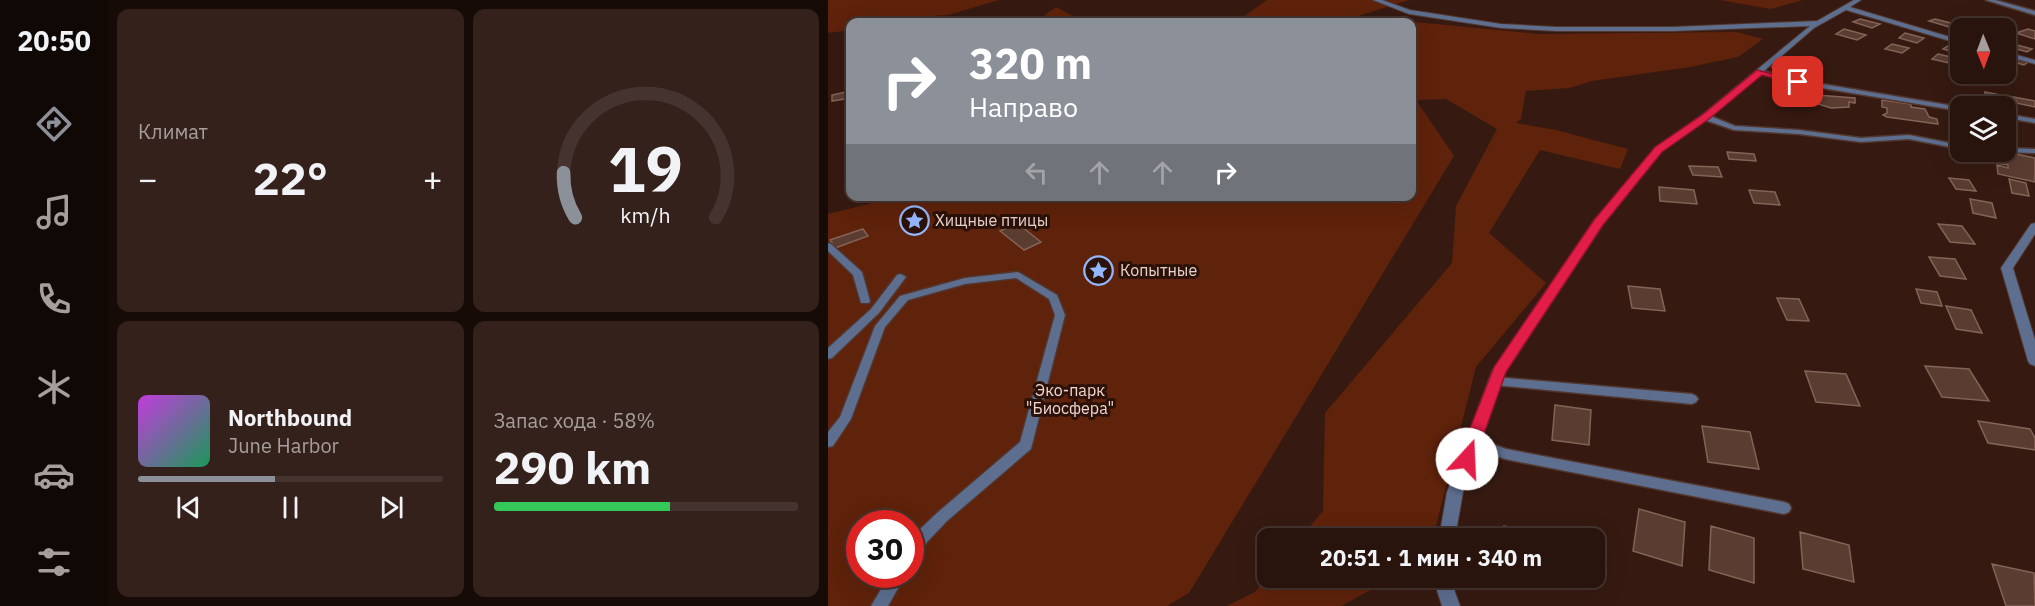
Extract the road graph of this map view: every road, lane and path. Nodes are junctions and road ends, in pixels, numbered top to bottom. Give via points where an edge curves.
1 (1376, 0) edge
2 (1858, 0) edge
3 (1989, 0) edge
4 (1846, 8) junction
5 (2035, 13) edge
6 (1822, 22) junction
7 (1950, 39) edge
8 (2016, 57) edge
9 (2035, 62) edge
10 (1760, 72) junction
11 (1950, 107) edge
12 (1705, 117) junction
13 (2016, 118) edge
14 (2035, 121) edge
15 (1950, 145) edge
16 (2016, 150) edge
17 (2035, 151) edge
18 (2035, 226) edge
19 (828, 246) edge
20 (901, 277) dead end
21 (865, 301) dead end
22 (828, 355) edge
23 (2035, 361) edge
24 (1495, 381) junction
25 (1692, 399) dead end
26 (828, 442) edge
27 (1473, 442) junction
28 (1785, 508) dead end
29 (1449, 528) edge
30 (924, 535) edge
31 (890, 588) edge
32 (1445, 588) edge
33 (879, 606) edge
34 (1451, 606) edge

1 - 6 street via 1409,12 1500,26 1556,29 1673,29
2 - 4 street
3 - 5 lane
4 - 6 street
4 - 7 street
6 - 10 street
8 - 9 street
10 - 11 lane
10 - 12 street
12 - 15 lane via 1734,128 1862,140 1909,137
12 - 24 street via 1659,149 1598,223
13 - 14 lane
16 - 17 lane
18 - 23 street via 2007,268
19 - 21 lane via 858,274
20 - 22 lane via 875,311
24 - 25 lane
24 - 27 street
26 - 30 lane via 844,419 880,326 904,298 964,280 1018,275 1053,297 1060,315 1026,445
27 - 28 lane via 1505,454
27 - 29 street via 1455,492
31 - 33 lane
32 - 34 street

